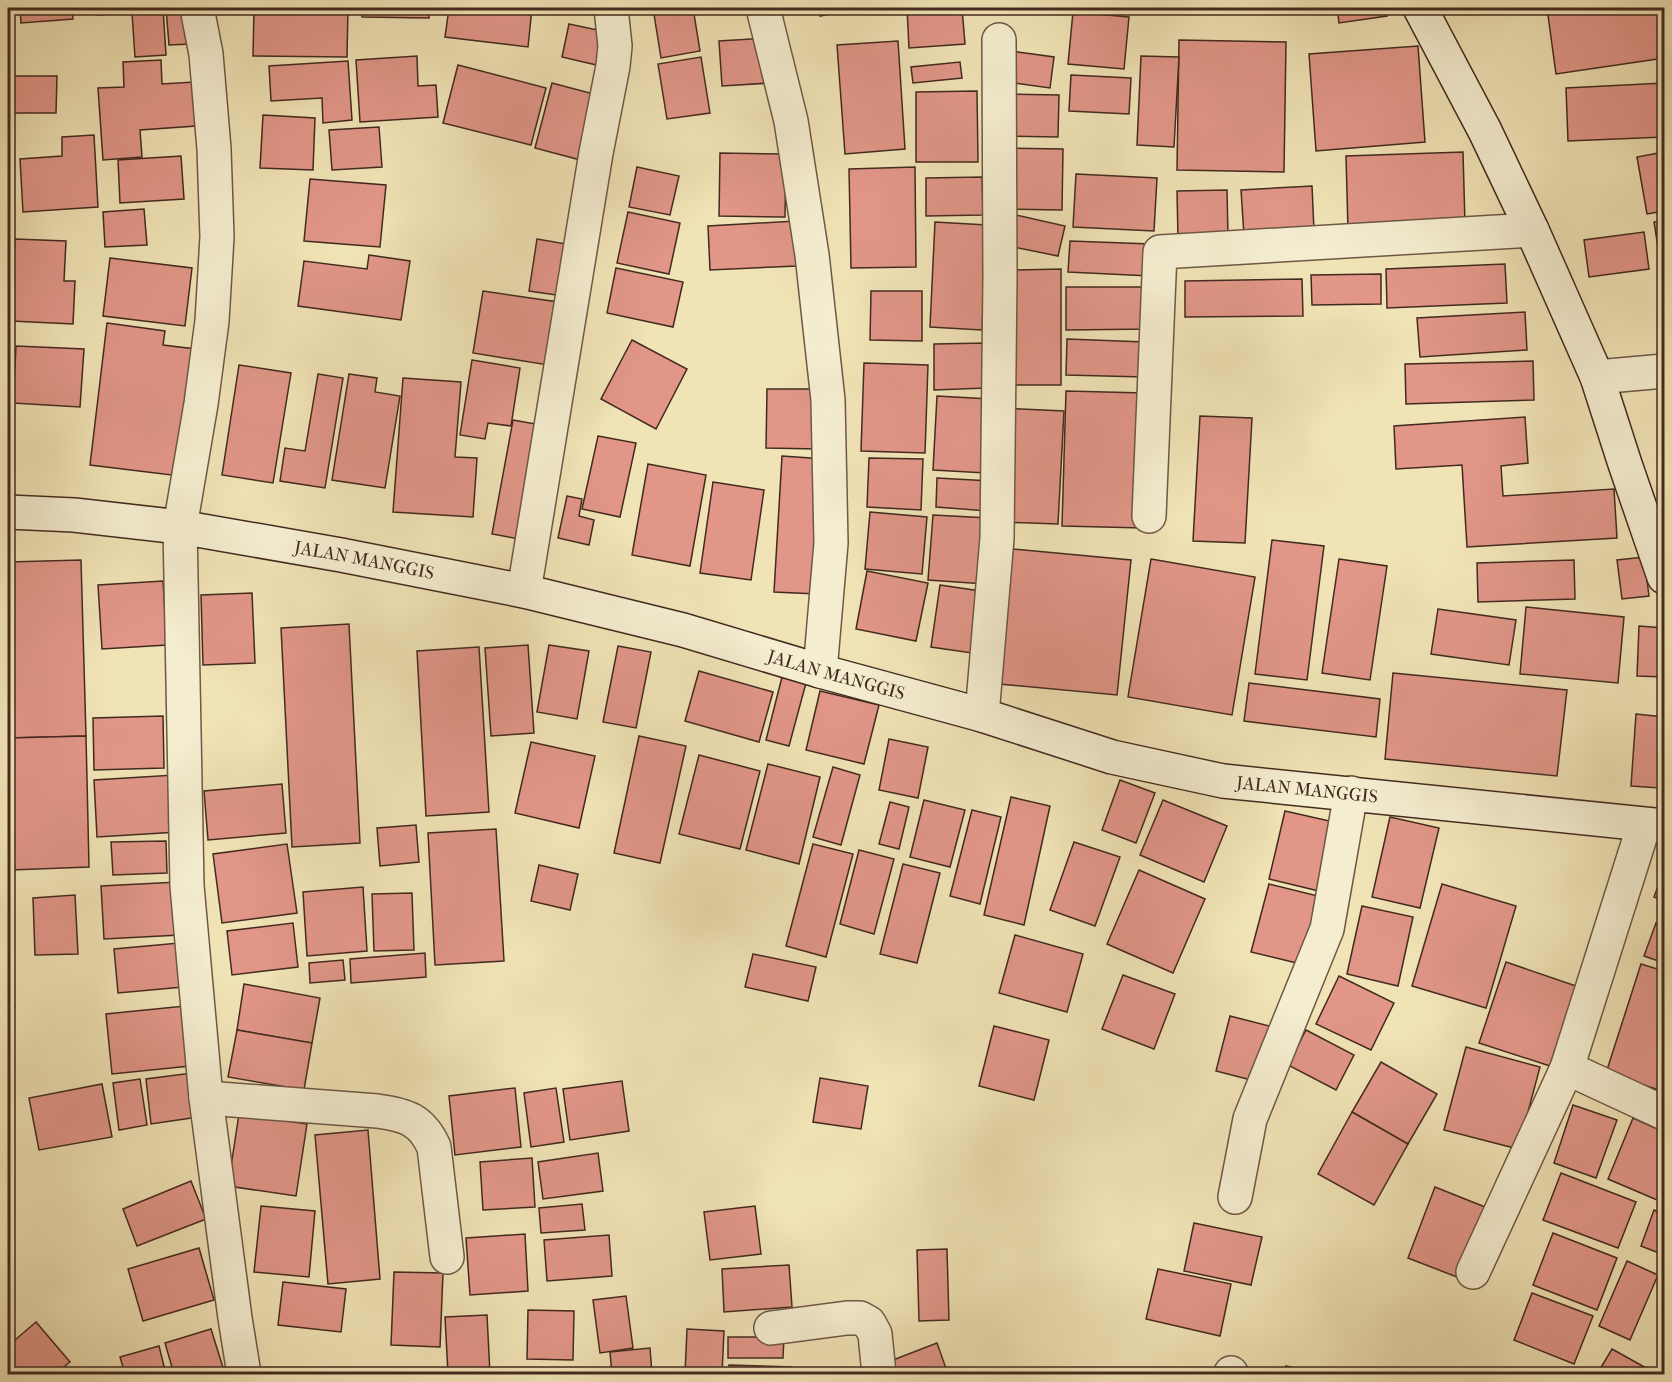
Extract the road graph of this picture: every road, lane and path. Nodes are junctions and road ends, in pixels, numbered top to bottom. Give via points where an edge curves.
1 (197, 8) edge
2 (611, 8) edge
3 (763, 8) edge
4 (1420, 8) edge
5 (999, 40) dead end
6 (1532, 230) junction
7 (1665, 371) edge
8 (1596, 377) junction
9 (8, 512) edge
10 (1149, 516) dead end
11 (180, 527) junction
12 (1665, 577) edge
13 (524, 591) junction
14 (820, 670) junction
15 (982, 715) junction
16 (1351, 793) junction
17 (1654, 825) edge
18 (1568, 1068) junction
19 (206, 1098) junction
20 (1665, 1113) edge
21 (1235, 1197) dead end
22 (447, 1257) dead end
23 (1473, 1272) dead end
24 (771, 1328) dead end
25 (244, 1374) edge
26 (879, 1374) edge

1 - 11 street via 207,66 217,237 212,321
2 - 13 street via 613,66
3 - 14 street via 791,121 812,255 828,400 831,543
4 - 6 street
5 - 15 street via 997,538
6 - 8 street
6 - 10 street via 1160,252
7 - 8 street
8 - 12 street
9 - 11 street, JALAN MANGGIS
11 - 13 street, JALAN MANGGIS
11 - 19 street via 187,886
13 - 14 street, JALAN MANGGIS via 683,630
14 - 15 street, JALAN MANGGIS
15 - 16 street, JALAN MANGGIS via 1112,757 1223,781
16 - 17 street, JALAN MANGGIS
16 - 21 street via 1327,929 1250,1119
17 - 18 street
18 - 20 street
18 - 23 street
19 - 22 street via 396,1113 415,1121 428,1133 434,1147
19 - 25 street
24 - 26 street via 860,1318 869,1323 875,1334

